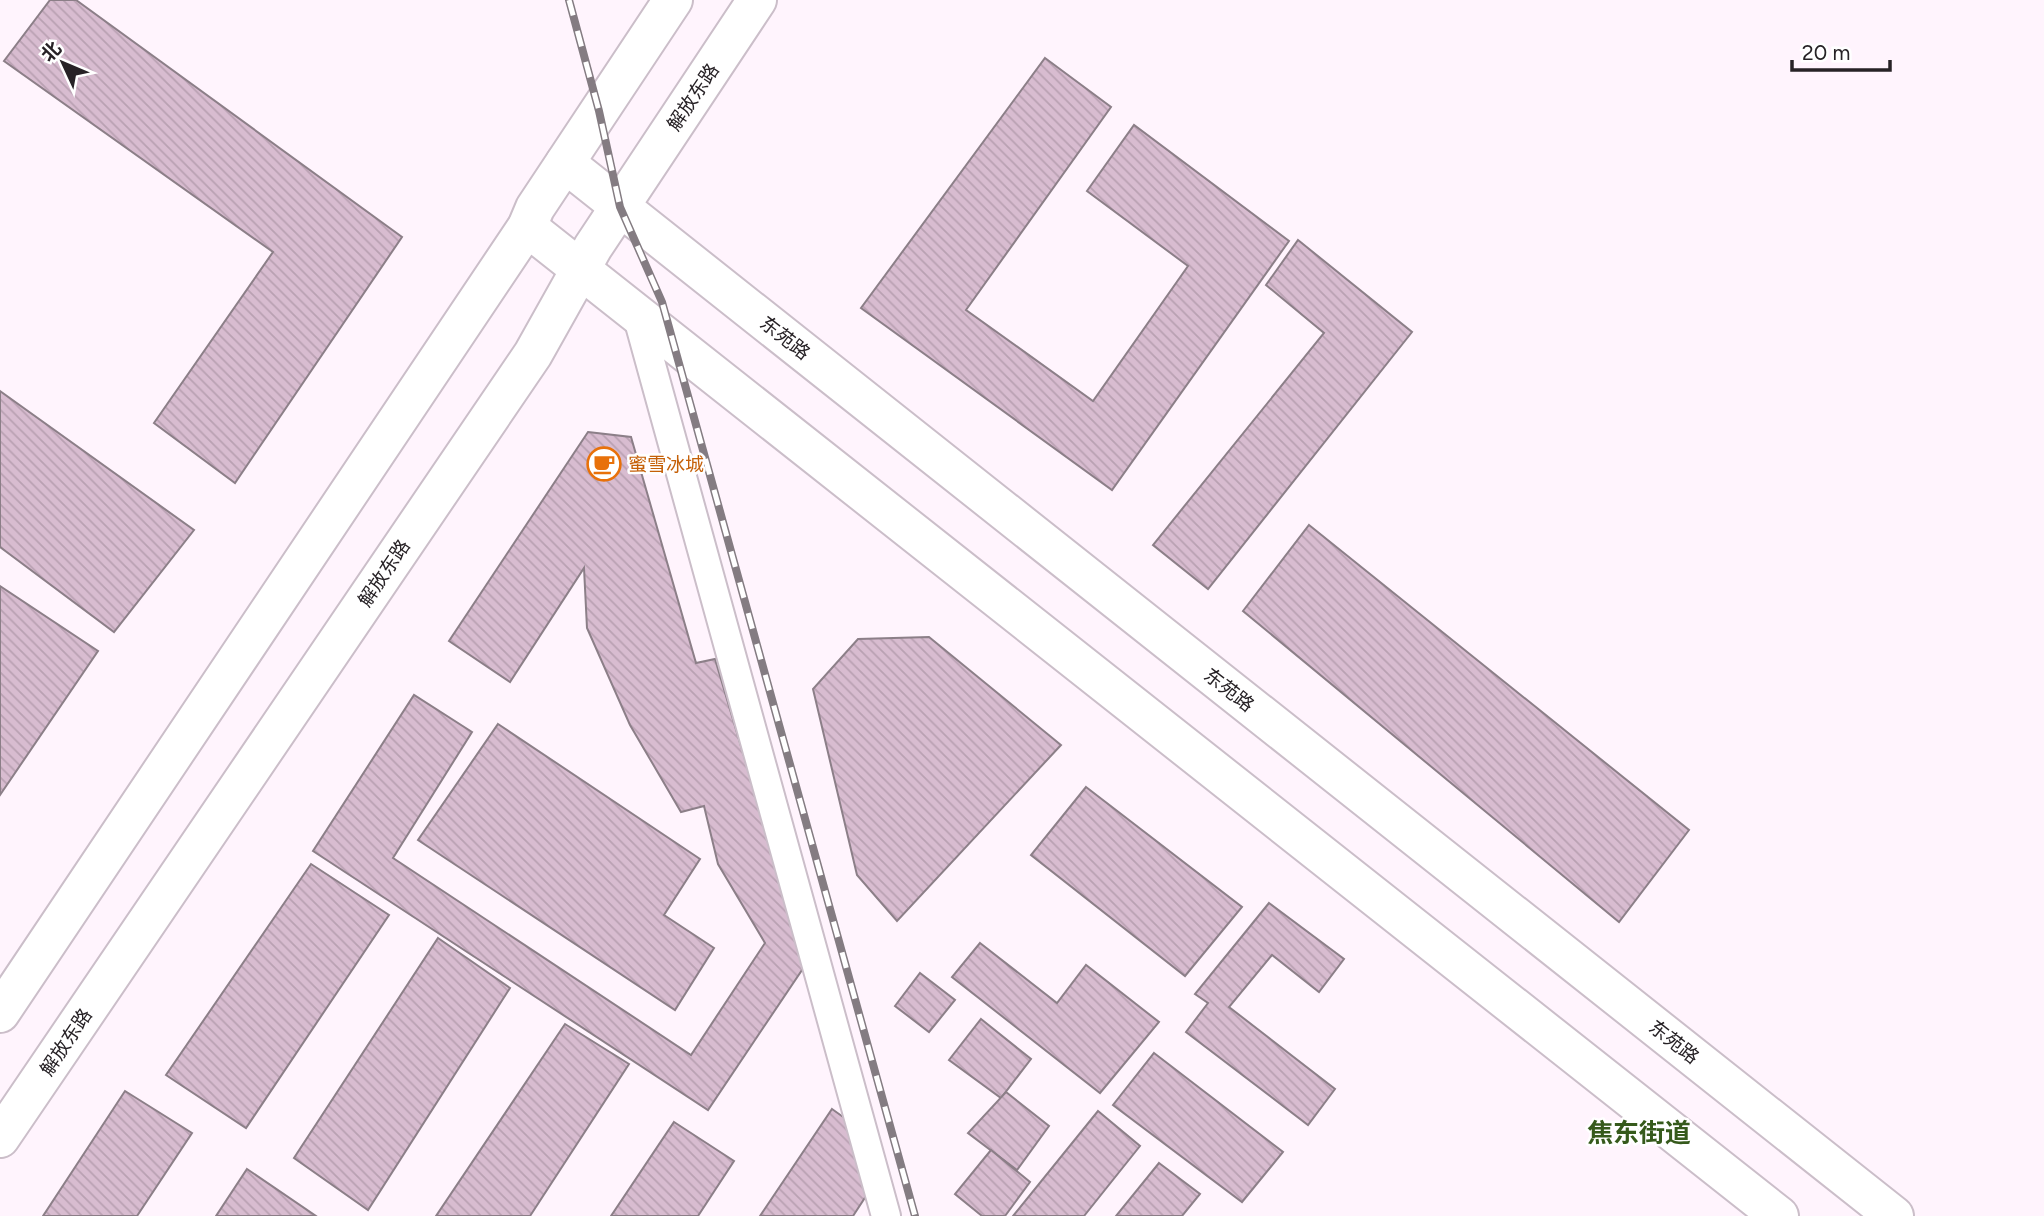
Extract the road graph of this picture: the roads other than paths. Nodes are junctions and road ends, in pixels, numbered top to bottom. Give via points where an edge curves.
1 (673, 0) edge
2 (757, 0) edge
3 (565, 163) junction
4 (620, 207) junction
5 (527, 227) junction
6 (581, 270) junction
7 (637, 314) junction
8 (0, 1013) edge
9 (0, 1138) edge
10 (886, 1216) edge
11 (1779, 1216) edge
12 (1894, 1216) edge

1 - 3 main road
2 - 4 main road, 解放东路
3 - 4 main road, 东苑路
3 - 5 main road
4 - 6 main road, 解放东路
4 - 12 main road, 东苑路
5 - 6 main road
5 - 8 main road
6 - 7 main road
6 - 9 main road, 解放东路 via 533,354
7 - 10 street
7 - 11 main road

